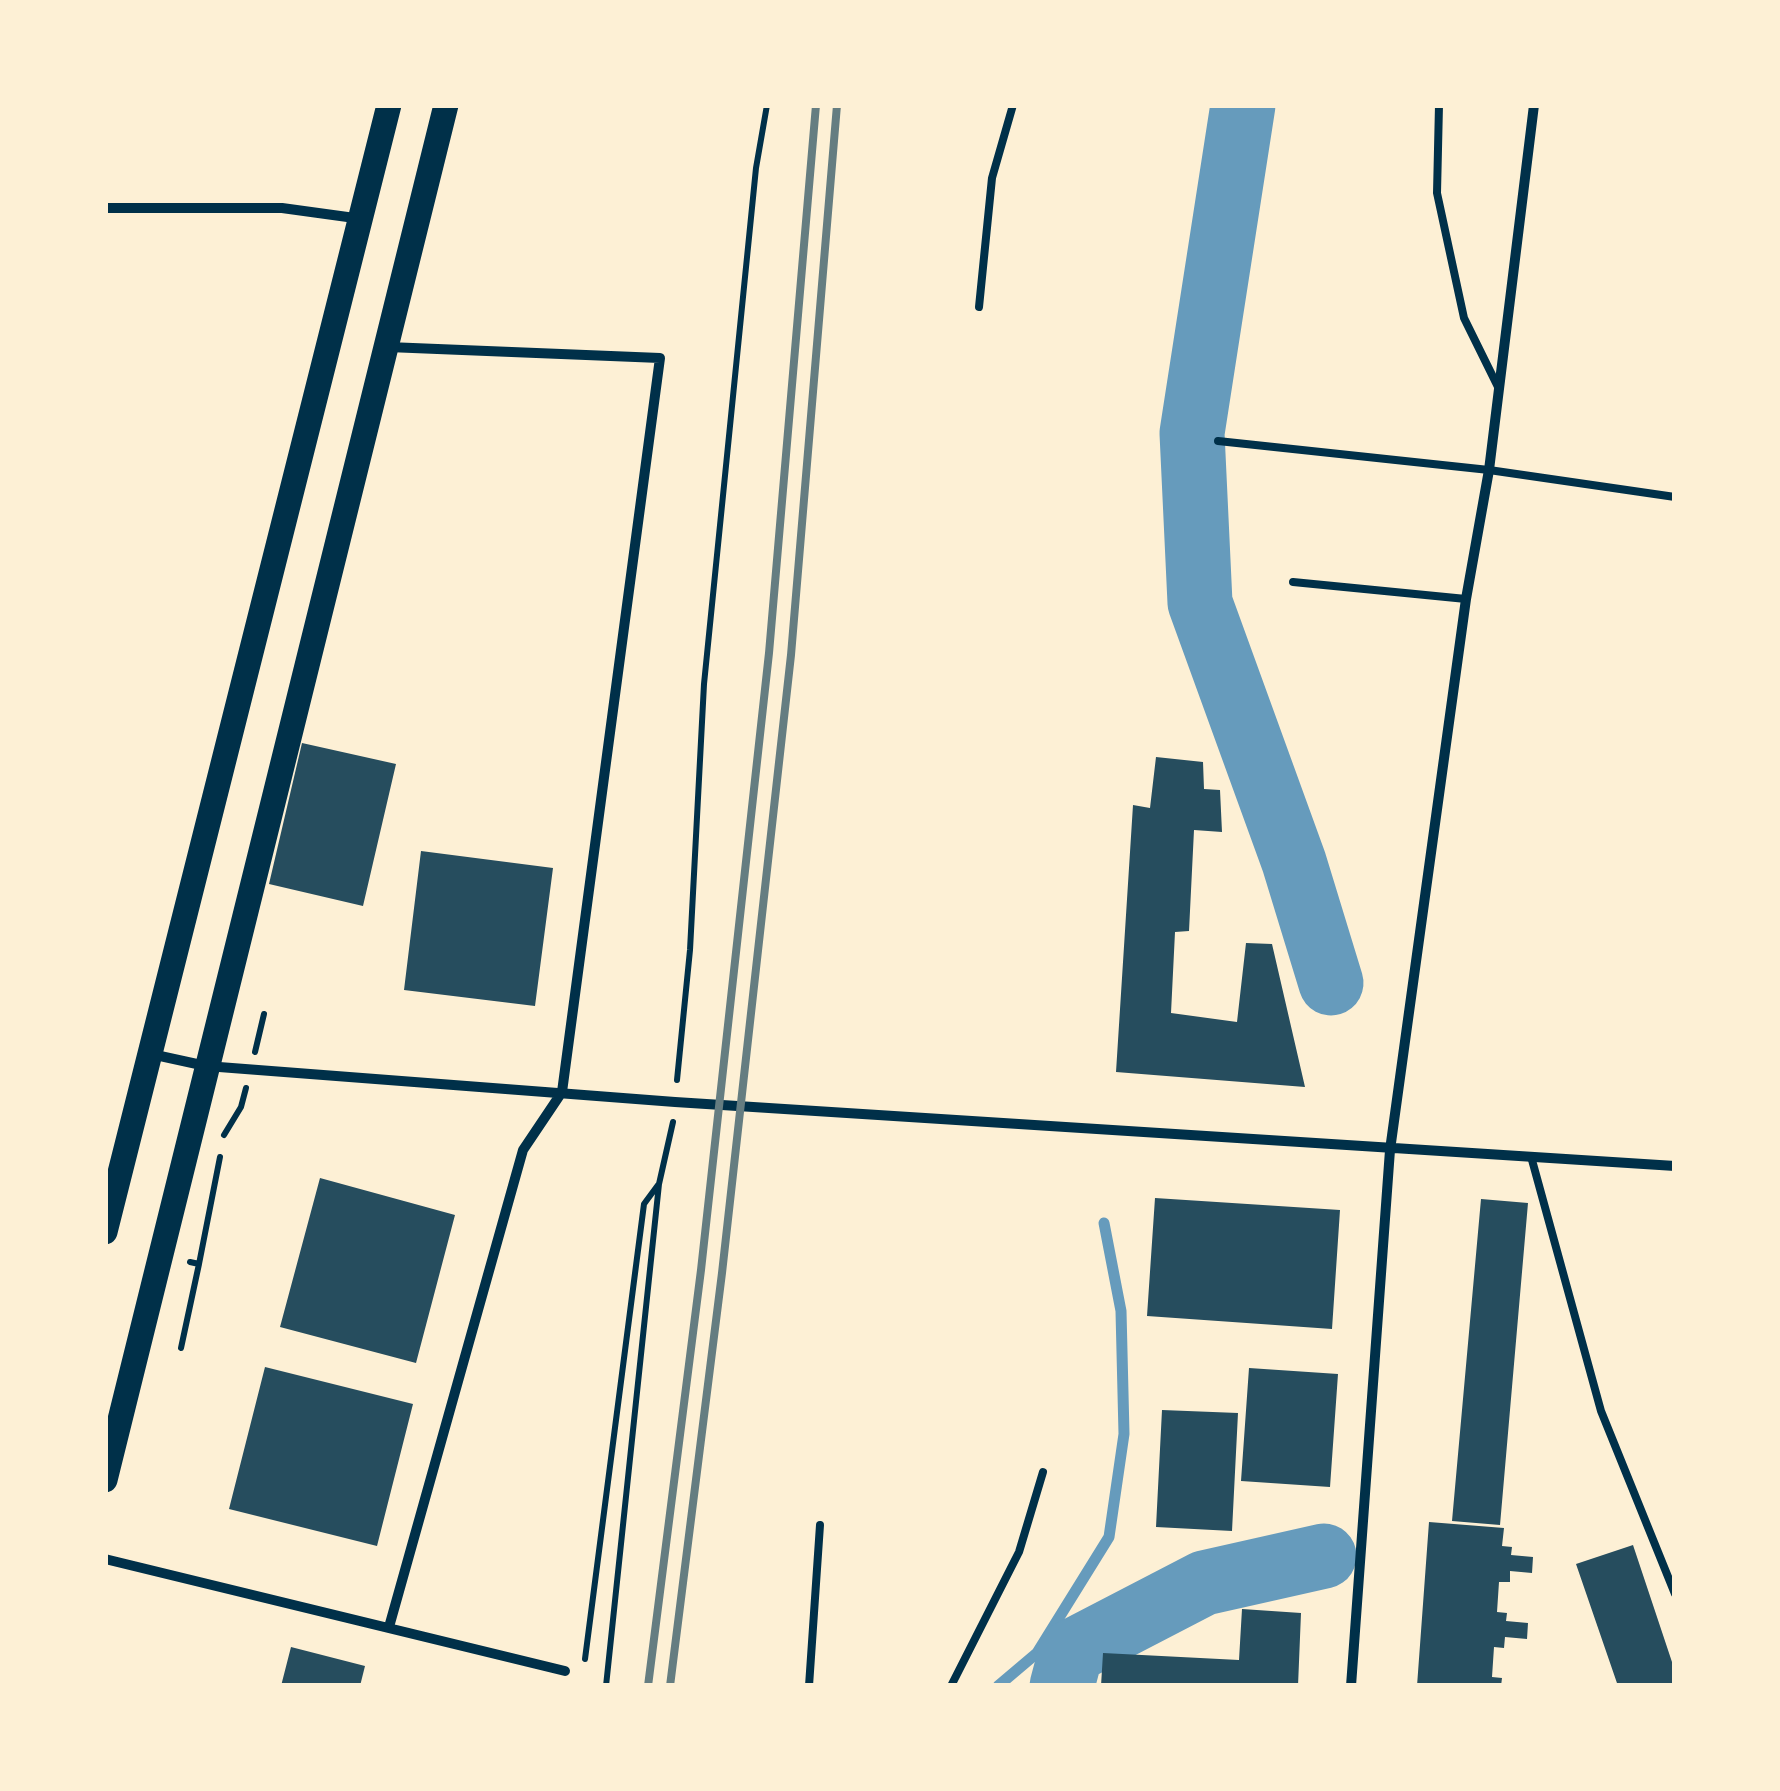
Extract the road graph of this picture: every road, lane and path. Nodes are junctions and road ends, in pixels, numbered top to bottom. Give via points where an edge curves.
1 (389, 105) edge
2 (446, 105) edge
3 (767, 105) edge
4 (1013, 105) edge
5 (1439, 105) edge
6 (1534, 105) edge
7 (105, 208) edge
8 (363, 219) junction
9 (979, 307) dead end
10 (387, 346) junction
11 (1499, 389) junction
12 (1218, 441) dead end
13 (1489, 470) junction
14 (1675, 497) edge
15 (1292, 582) dead end
16 (1466, 599) junction
17 (150, 1054) junction
18 (206, 1066) junction
19 (562, 1092) junction
20 (676, 1102) junction
21 (1390, 1150) junction
22 (1532, 1160) junction
23 (1675, 1166) edge
24 (659, 1184) junction
25 (105, 1232) edge
26 (199, 1264) dead end
27 (180, 1348) dead end
28 (1043, 1472) dead end
29 (105, 1480) edge
30 (820, 1525) dead end
31 (105, 1558) edge
32 (1675, 1594) edge
33 (389, 1627) junction
34 (584, 1667) dead end
35 (565, 1671) dead end
36 (606, 1686) edge
37 (808, 1686) edge
38 (950, 1686) edge
39 (1351, 1686) edge

1 - 8 main road
2 - 10 main road
3 - 20 path via 704,684
4 - 9 lane via 992,178
5 - 11 lane via 1437,193 1464,318
6 - 11 street
7 - 8 street via 282,208
8 - 17 main road
10 - 18 main road
10 - 19 street via 660,358
11 - 13 street
12 - 13 lane
13 - 14 lane
13 - 16 street
15 - 16 lane
16 - 21 street
17 - 18 street
17 - 25 main road
18 - 19 street
18 - 29 main road
19 - 20 street
19 - 33 street via 523,1150
20 - 21 street
20 - 24 path
21 - 22 street
21 - 39 street
22 - 23 street
22 - 32 lane via 1602,1411
24 - 34 path via 644,1204
24 - 36 path
26 - 27 path
28 - 38 lane via 1019,1552
30 - 37 lane
31 - 33 street
33 - 35 street

